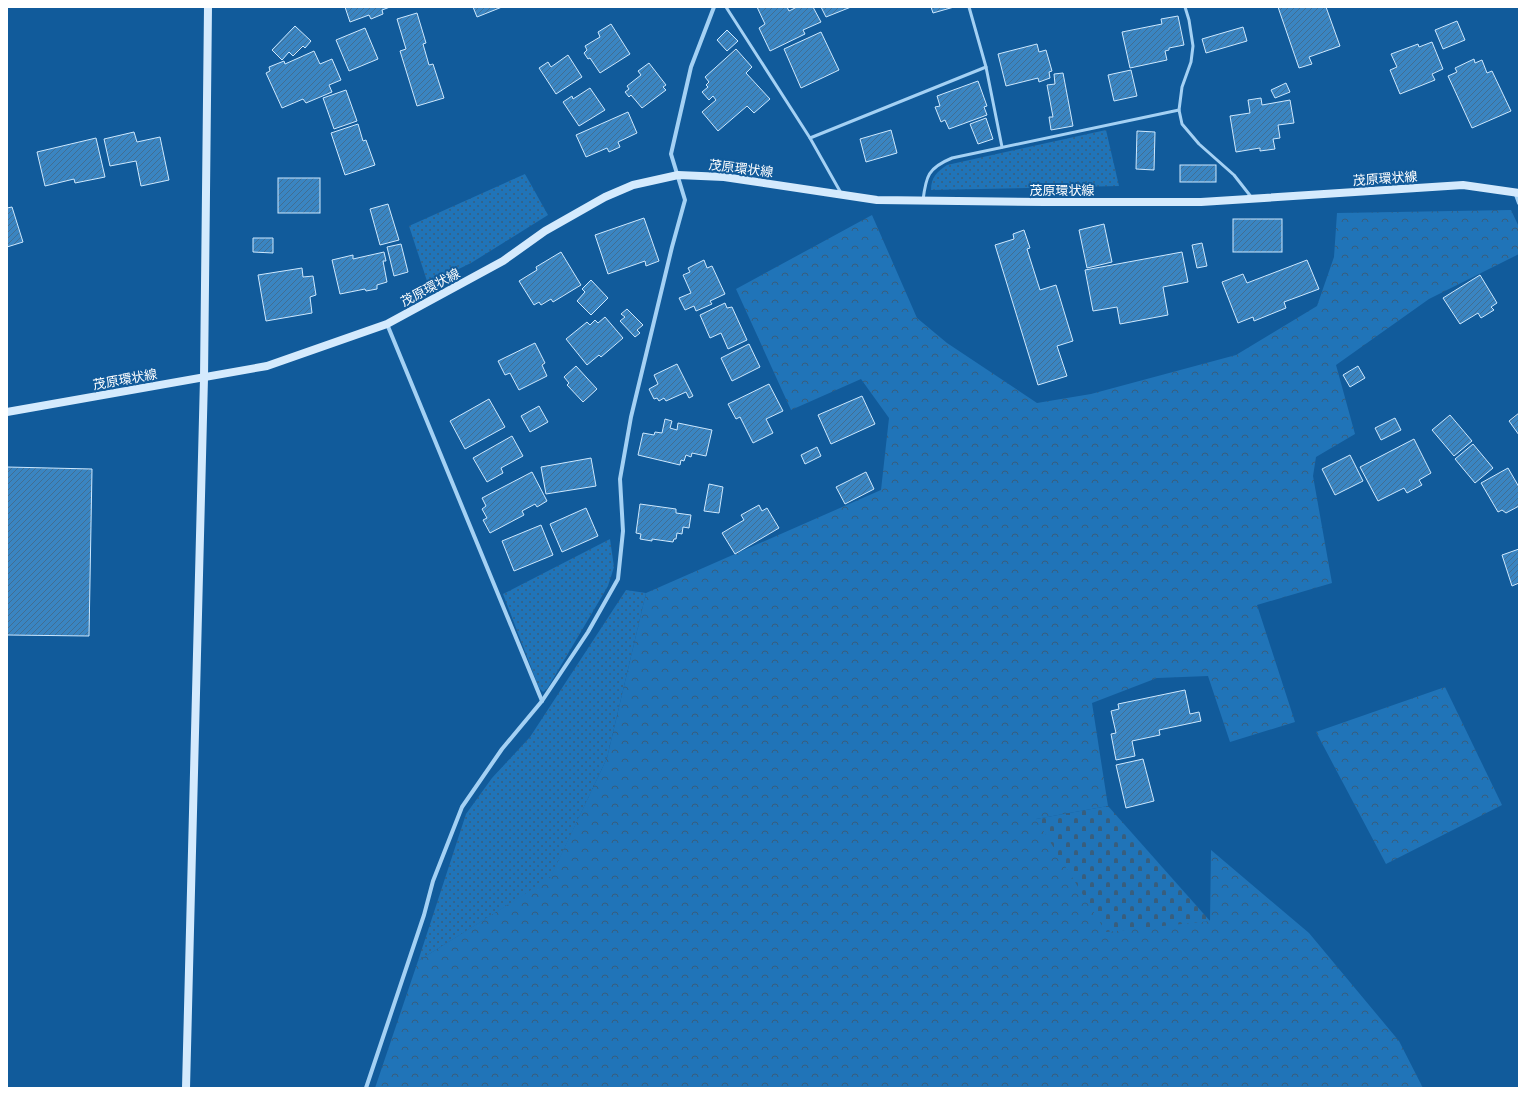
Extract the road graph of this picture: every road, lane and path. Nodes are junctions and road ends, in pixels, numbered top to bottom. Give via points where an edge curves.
1 (208, 7) edge
2 (714, 7) edge
3 (726, 7) edge
4 (969, 7) edge
5 (1185, 7) edge
6 (986, 67) junction
7 (1179, 110) junction
8 (810, 138) junction
9 (1002, 147) junction
10 (678, 175) junction
11 (1517, 192) edge
12 (841, 194) junction
13 (1253, 199) junction
14 (923, 200) junction
15 (1519, 203) edge
16 (387, 324) junction
17 (204, 378) junction
18 (7, 412) edge
19 (542, 701) junction
20 (186, 1088) edge
21 (366, 1088) edge

1 - 17 main road
2 - 10 street via 691,67 671,154
3 - 8 lane
4 - 6 lane
5 - 7 lane via 1193,46
6 - 8 lane
6 - 9 lane
7 - 9 lane
7 - 13 lane via 1182,124 1199,144 1234,175
8 - 12 lane
9 - 14 lane via 952,158 938,164 926,178
10 - 12 main road, 茂原環状線 via 724,177
10 - 16 main road, 茂原環状線 via 633,185 605,197 545,231 503,261
10 - 19 street via 686,200 631,416 620,479 623,531 618,579 588,632
11 - 13 main road, 茂原環状線 via 1463,185
11 - 15 street
12 - 14 main road, 茂原環状線 via 877,200
13 - 14 main road, 茂原環状線 via 1201,202
16 - 17 main road, 茂原環状線 via 266,366
16 - 19 street
17 - 18 main road, 茂原環状線
17 - 20 main road
19 - 21 street via 502,749 462,807 433,881

